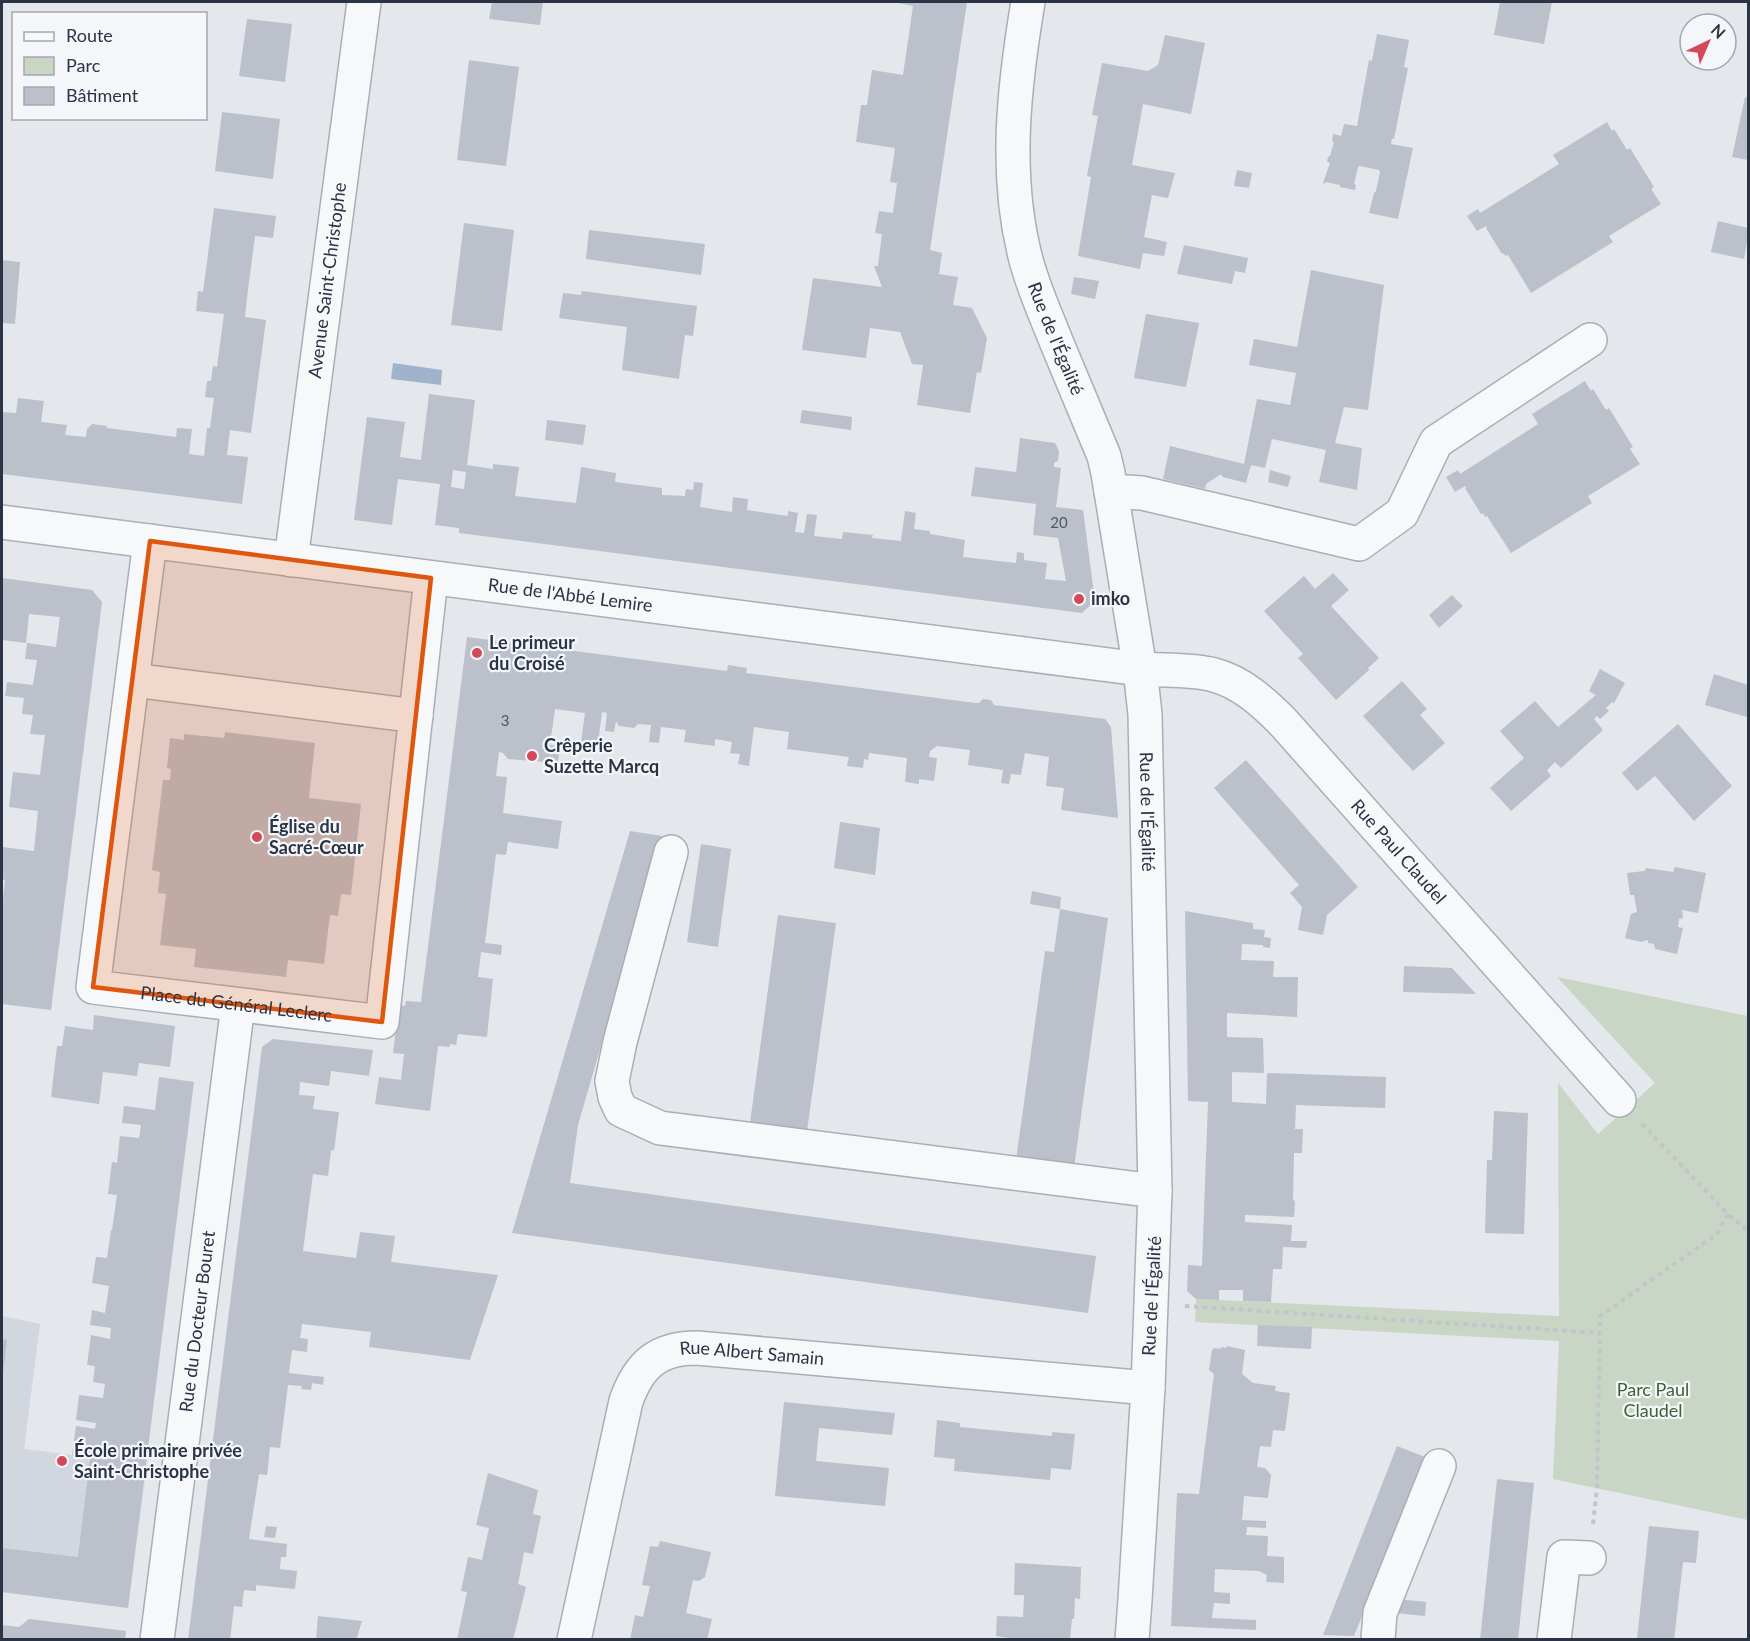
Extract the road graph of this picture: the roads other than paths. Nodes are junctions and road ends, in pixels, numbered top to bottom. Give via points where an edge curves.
1 (364, 2) edge
2 (1028, 2) edge
3 (1590, 340) dead end
4 (1111, 491) junction
5 (2, 522) edge
6 (150, 542) junction
7 (291, 560) junction
8 (431, 578) junction
9 (1140, 669) junction
10 (133, 680) junction
11 (416, 717) junction
12 (671, 852) dead end
13 (238, 1005) junction
14 (1619, 1100) road end
15 (1155, 1191) junction
16 (1148, 1388) junction
17 (1439, 1466) dead end
18 (1589, 1558) road end
19 (157, 1640) edge
20 (574, 1640) edge
21 (1132, 1640) edge
22 (1378, 1640) edge
23 (1554, 1640) edge

1 - 7 street, Avenue Saint-Christophe
2 - 4 street, Rue de l'Égalité via 1012,135 1019,230 1032,281 1104,456
3 - 4 street via 1436,442 1402,513 1359,544 1142,493
4 - 9 street, Rue de l'Égalité
5 - 6 street, Rue de l'Abbé Lemire
6 - 7 street, Rue de l'Abbé Lemire
6 - 10 street, Place du Général Leclerc
7 - 8 street, Rue de l'Abbé Lemire
8 - 9 street, Rue de l'Abbé Lemire
8 - 11 street, Place du Général Leclerc
9 - 14 street, Rue Paul Claudel via 1214,675 1229,680 1267,706
9 - 15 street, Rue de l'Égalité via 1145,714
10 - 11 street
10 - 13 street, Place du Général Leclerc via 93,987
11 - 13 street, Place du Général Leclerc via 382,1022
12 - 15 street via 612,1081 621,1110 660,1128
13 - 19 street, Rue du Docteur Bouret
15 - 16 street, Rue de l'Égalité
16 - 20 street, Rue Albert Samain via 697,1348 667,1351 641,1370 632,1385
16 - 21 street, Rue de l'Égalité
17 - 22 street via 1380,1612
18 - 23 street via 1564,1557

